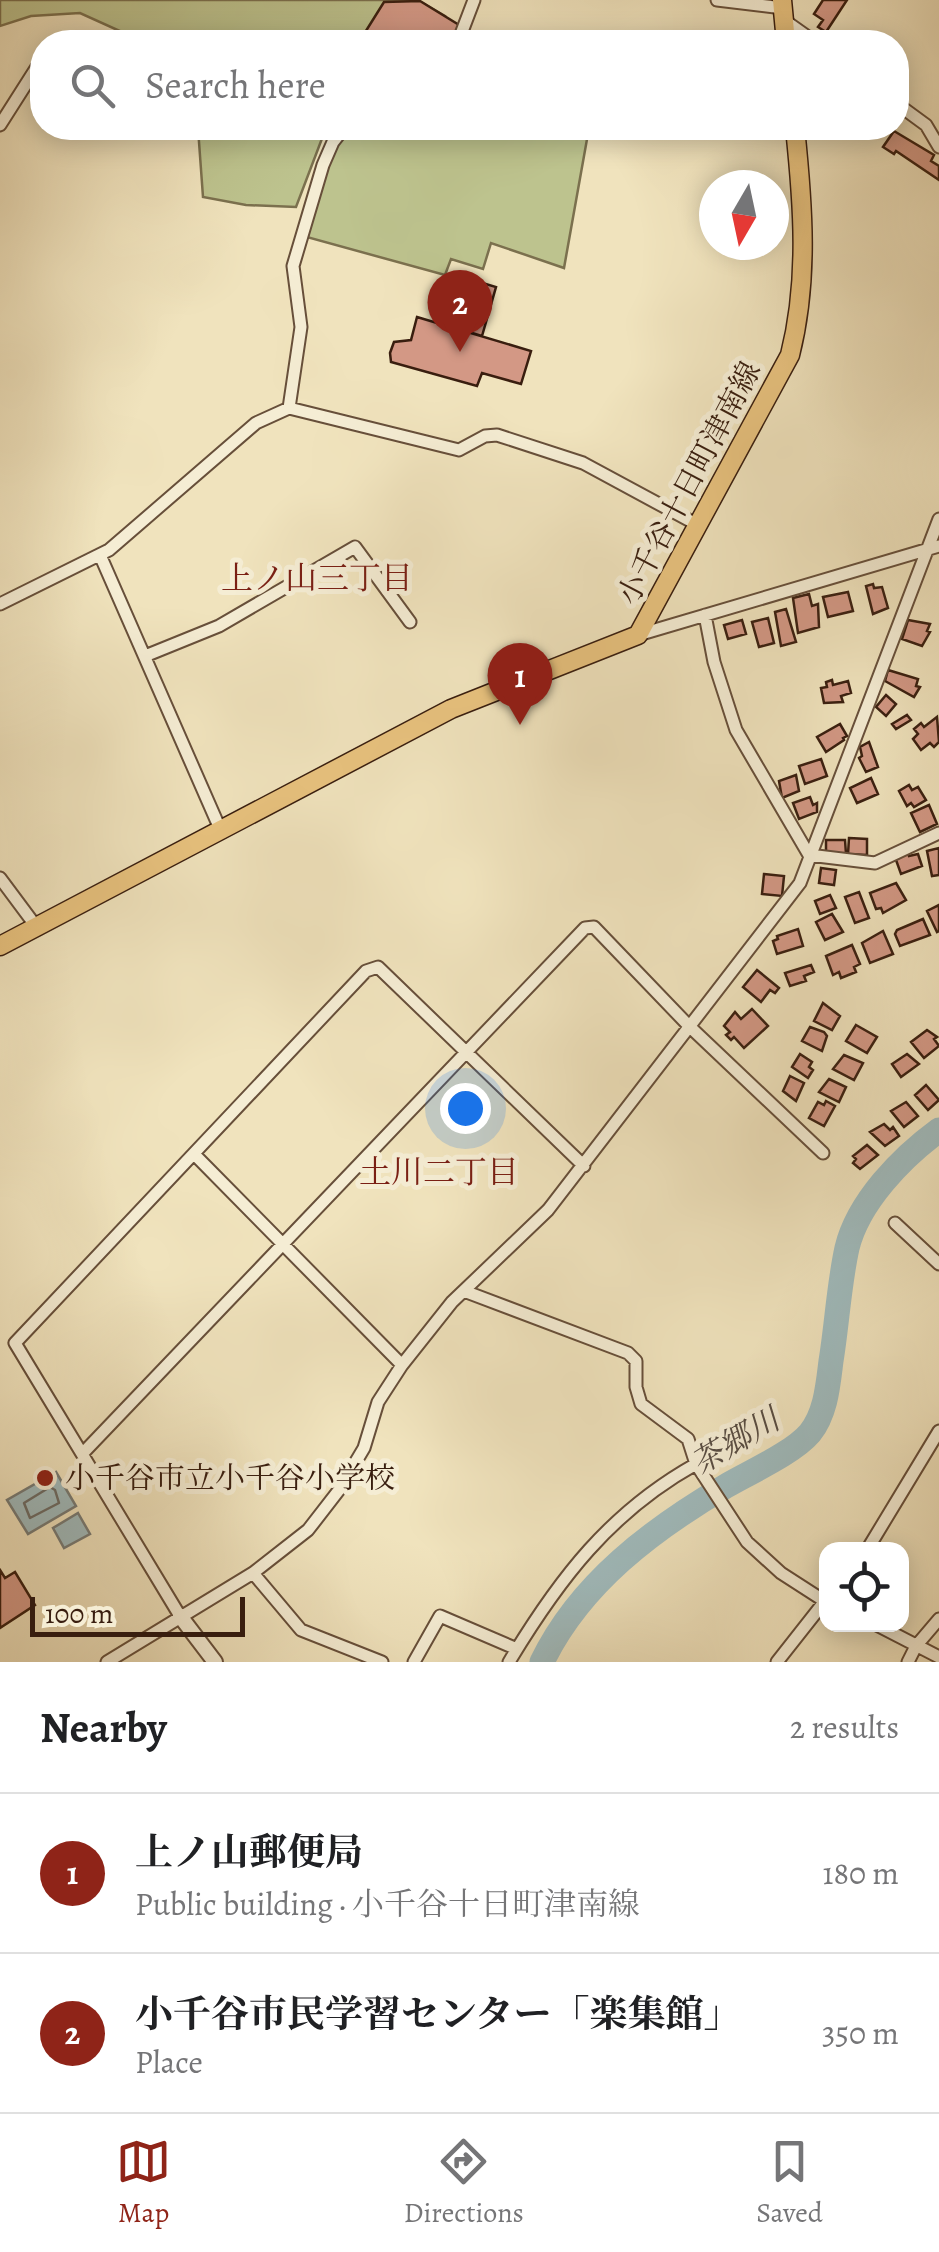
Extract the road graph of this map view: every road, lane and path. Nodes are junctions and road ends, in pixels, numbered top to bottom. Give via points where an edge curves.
1 (474, 0) edge
2 (717, 0) edge
3 (783, 9) edge
4 (463, 30) edge
5 (803, 30) edge
6 (30, 78) edge
7 (909, 113) edge
8 (0, 125) edge
9 (335, 140) edge
10 (796, 140) edge
11 (939, 147) edge
12 (288, 408) junction
13 (939, 518) edge
14 (696, 524) junction
15 (932, 548) edge
16 (100, 555) junction
17 (0, 604) edge
18 (705, 615) junction
19 (410, 622) dead end
20 (638, 635) junction
21 (145, 656) junction
22 (221, 831) junction
23 (939, 833) edge
24 (809, 854) junction
25 (0, 878) edge
26 (38, 928) junction
27 (0, 946) edge
28 (690, 1026) junction
29 (465, 1054) junction
30 (823, 1153) dead end
31 (195, 1155) junction
32 (584, 1166) junction
33 (895, 1223) dead end
34 (286, 1244) junction
35 (939, 1264) edge
36 (464, 1291) junction
37 (402, 1365) junction
38 (939, 1430) edge
39 (84, 1452) junction
40 (696, 1464) junction
41 (872, 1542) edge
42 (253, 1573) junction
43 (819, 1597) edge
44 (819, 1610) edge
45 (180, 1616) junction
46 (939, 1620) edge
47 (889, 1632) edge
48 (916, 1646) junction
49 (517, 1649) junction
50 (939, 1656) edge
51 (106, 1662) edge
52 (215, 1662) edge
53 (382, 1662) edge
54 (414, 1662) edge
55 (509, 1662) edge
56 (777, 1662) edge
57 (908, 1662) edge

1 - 4 street
2 - 3 street
3 - 5 street
6 - 8 street
7 - 11 street
9 - 12 street via 293,266 301,327
10 - 14 main road, 小千谷十日町津南線 via 805,222 790,355
12 - 14 street via 458,450 497,435 582,463
12 - 16 street via 256,423
13 - 15 street
14 - 20 main road, 小千谷十日町津南線
15 - 18 street
15 - 24 street
16 - 17 street
16 - 21 street
18 - 20 street
18 - 24 street via 736,730
19 - 21 street via 355,547 219,626
20 - 22 main road, 小千谷十日町津南線 via 451,709
21 - 22 street
22 - 26 main road, 小千谷十日町津南線
23 - 24 street via 875,863
24 - 28 street via 800,883
25 - 26 street
26 - 27 main road, 小千谷十日町津南線
28 - 29 street via 594,927 585,928
28 - 30 street
28 - 32 street
29 - 31 street via 378,967 366,971
29 - 32 street
29 - 34 street
31 - 34 street
31 - 39 street via 15,1342
32 - 36 street
33 - 35 street
34 - 37 street
34 - 39 street
36 - 37 street
36 - 40 street via 628,1353 636,1362 642,1404 688,1439
37 - 42 street via 339,1490 308,1530
38 - 41 street
39 - 45 street
40 - 43 street via 747,1542
40 - 49 street via 666,1481 576,1560
42 - 45 street
42 - 53 street via 301,1630
44 - 56 street
45 - 51 street
45 - 52 street
46 - 48 street
47 - 48 street
48 - 50 street
48 - 57 street
49 - 54 street via 440,1616
49 - 55 street

